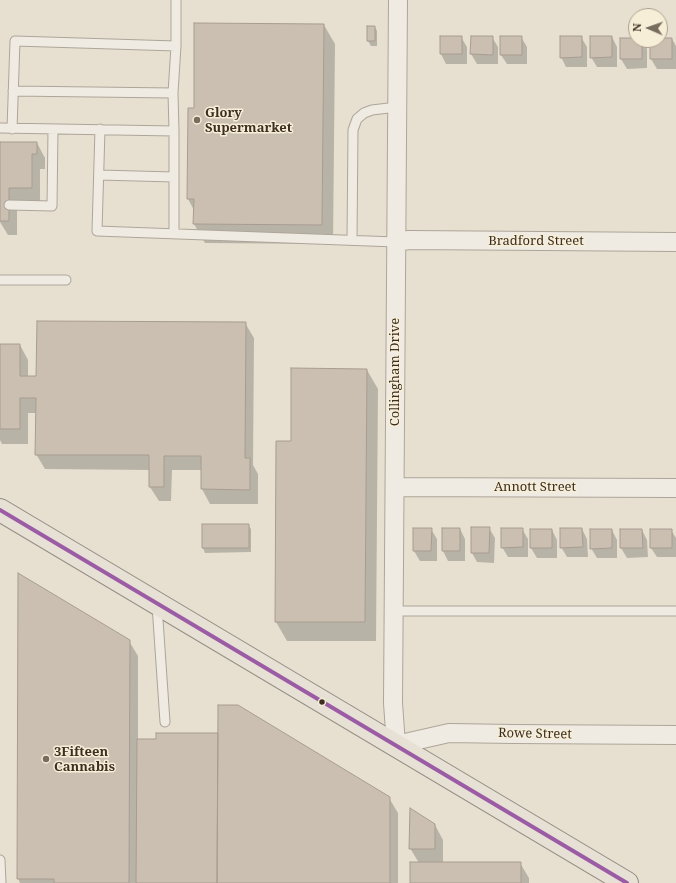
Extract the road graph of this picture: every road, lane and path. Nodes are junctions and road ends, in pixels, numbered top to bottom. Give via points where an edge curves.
1 (176, 0) edge
2 (398, 0) edge
3 (176, 46) junction
4 (13, 91) junction
5 (173, 93) junction
6 (397, 107) junction
7 (0, 128) edge
8 (12, 129) junction
9 (100, 129) junction
10 (54, 130) junction
11 (174, 131) junction
12 (99, 175) junction
13 (174, 177) junction
14 (9, 205) dead end
15 (174, 234) junction
16 (352, 240) junction
17 (396, 242) junction
18 (676, 242) edge
19 (0, 280) edge
20 (66, 280) dead end
21 (395, 486) junction
22 (676, 488) edge
23 (0, 510) edge
24 (156, 604) junction
25 (394, 611) junction
26 (676, 611) edge
27 (165, 722) dead end
28 (676, 735) edge
29 (396, 745) junction
30 (0, 860) edge
31 (0, 883) edge
32 (627, 883) edge

1 - 3 lane
2 - 6 street, Collingham Drive
3 - 4 lane via 14,42
3 - 5 lane
4 - 5 lane
4 - 8 lane
5 - 11 lane
6 - 16 lane via 364,113 357,119 353,130
6 - 17 street, Collingham Drive
7 - 8 lane
8 - 10 lane
9 - 10 lane
9 - 11 lane
9 - 12 lane
10 - 14 lane via 52,206
11 - 13 lane
12 - 13 lane
12 - 15 lane via 97,231
13 - 15 lane
15 - 16 lane
16 - 17 lane
17 - 18 street, Bradford Street
17 - 21 street, Collingham Drive
19 - 20 lane
21 - 22 street, Annott Street
21 - 25 street, Collingham Drive
23 - 24 main road
24 - 27 lane
24 - 29 main road
25 - 26 lane
25 - 29 street, Collingham Drive via 393,703
28 - 29 street, Rowe Street via 449,733
29 - 32 main road
30 - 31 lane

